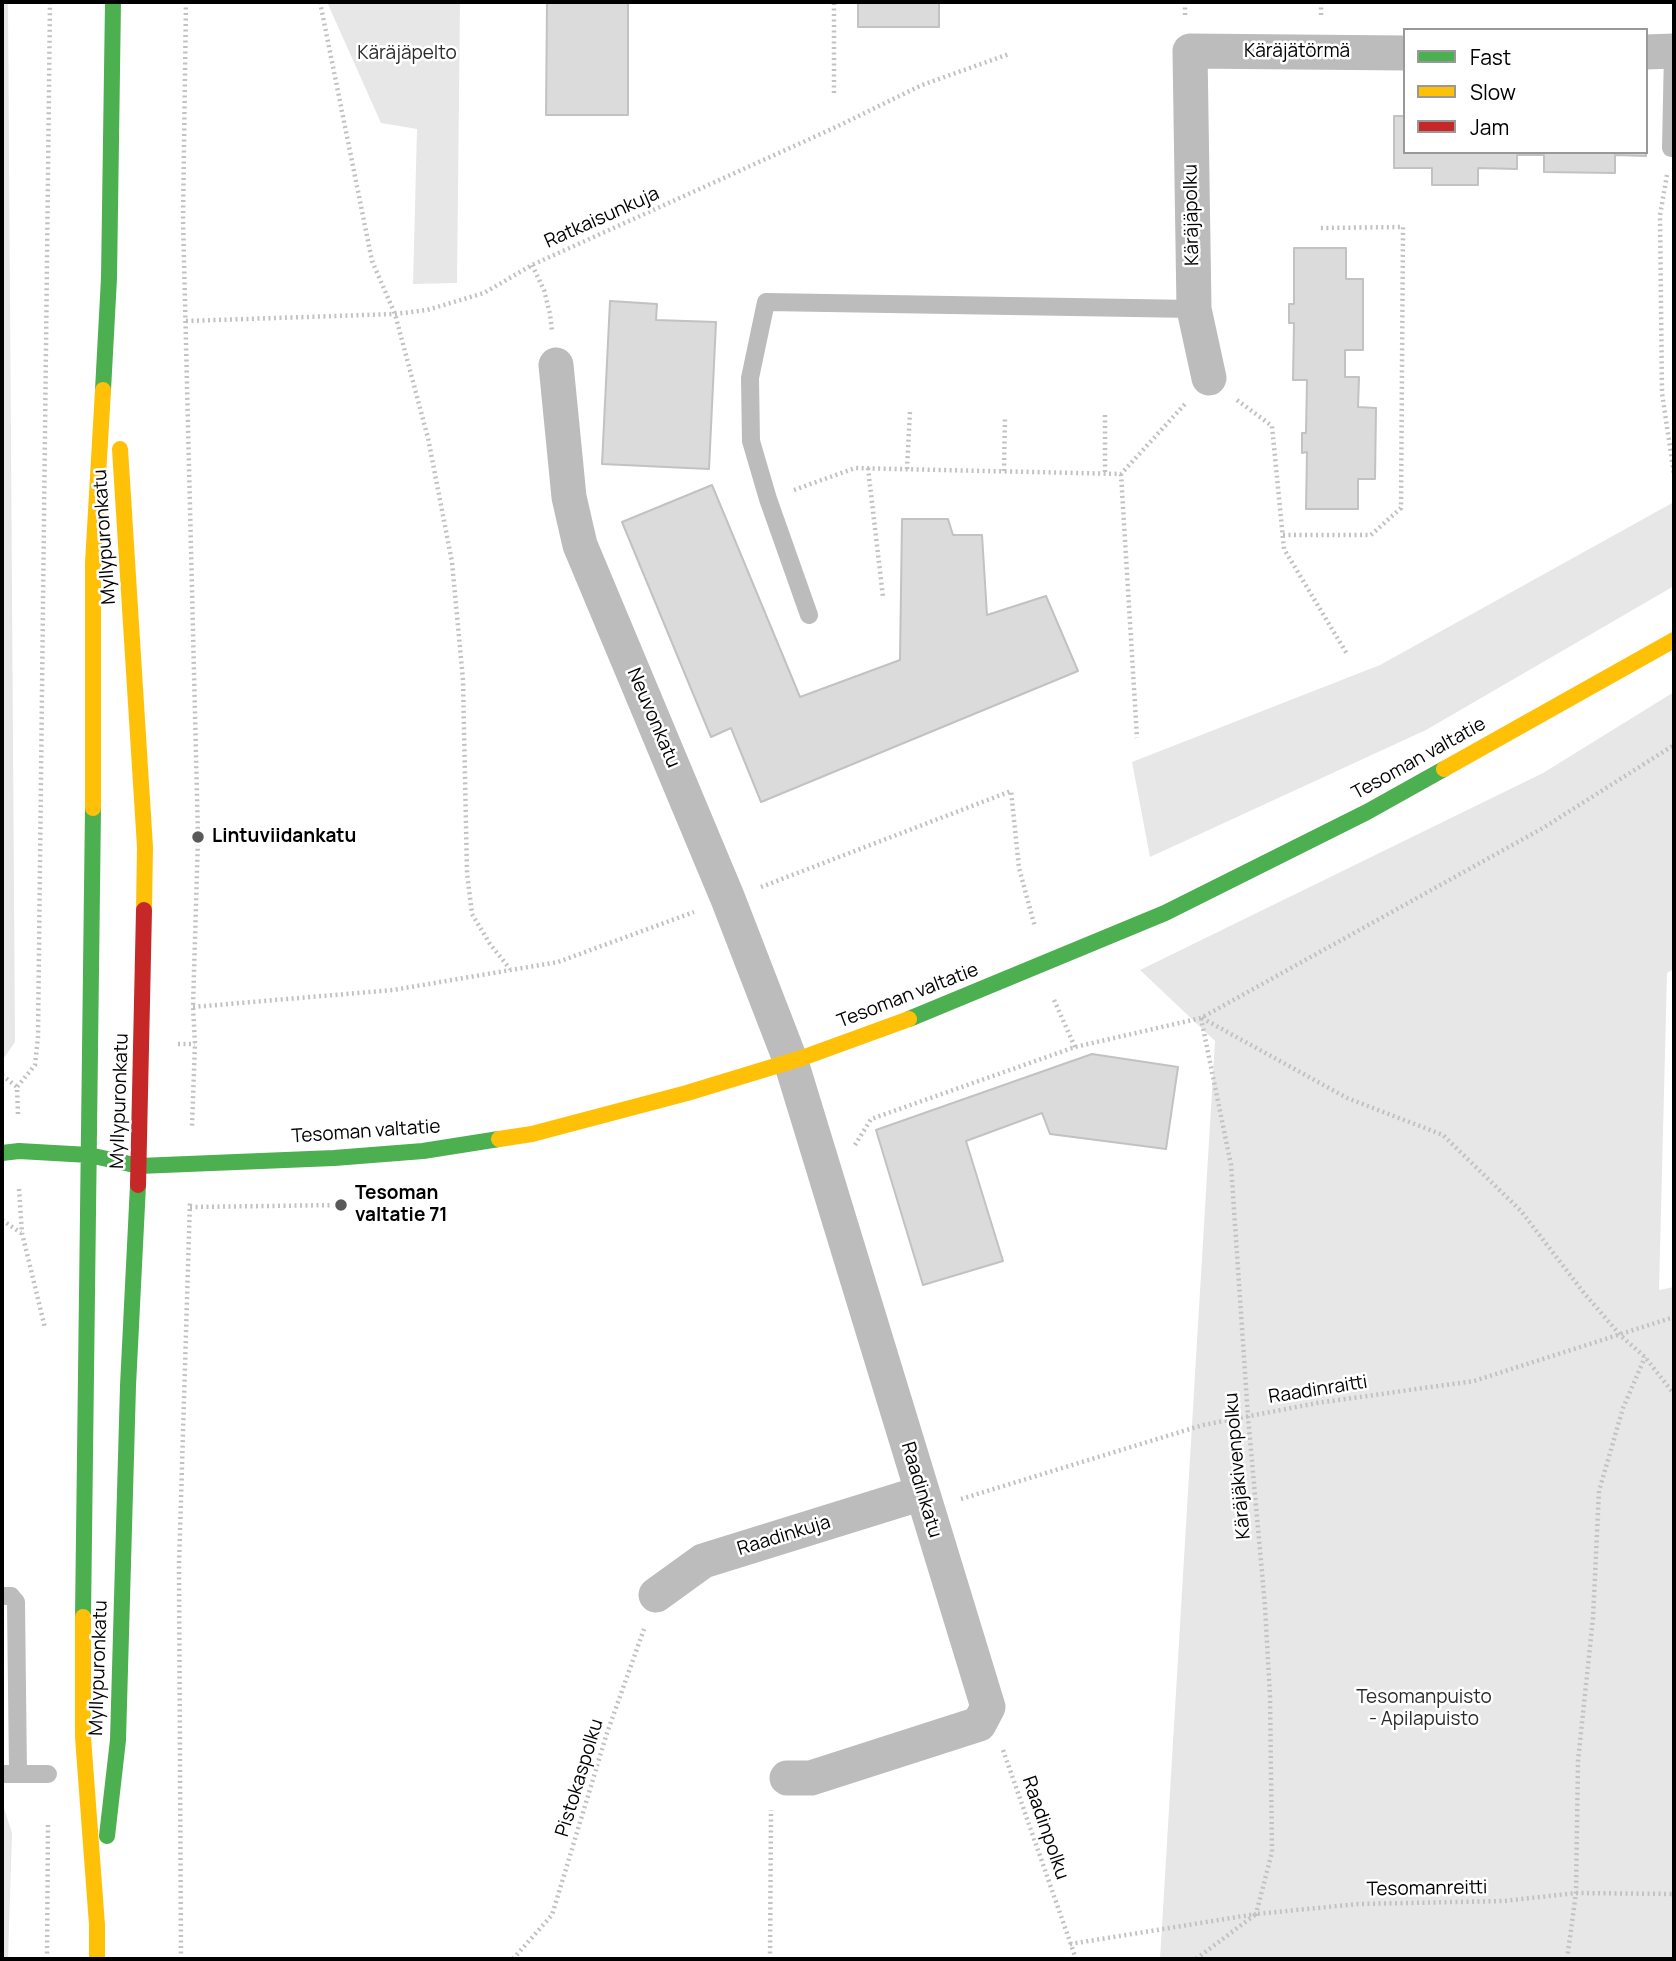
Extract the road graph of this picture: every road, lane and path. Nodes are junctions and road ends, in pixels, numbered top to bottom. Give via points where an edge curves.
1 (50, 2) edge
2 (114, 2) edge
3 (186, 2) edge
4 (320, 2) edge
5 (834, 2) edge
6 (1189, 51) joint
7 (1665, 52) edge
8 (1403, 53) edge
9 (1009, 54) dead end
10 (834, 93) dead end
11 (1673, 148) edge
12 (1319, 228) dead end
13 (532, 265) junction
14 (108, 278) junction
15 (1194, 309) junction
16 (395, 314) junction
17 (186, 321) junction
18 (556, 365) joint
19 (1209, 378) junction
20 (910, 411) dead end
21 (1105, 415) dead end
22 (1005, 416) dead end
23 (868, 468) junction
24 (907, 469) junction
25 (1004, 471) junction
26 (1105, 474) junction
27 (1121, 474) junction
28 (1674, 474) edge
29 (768, 499) junction
30 (1283, 535) junction
31 (883, 597) dead end
32 (810, 615) dead end
33 (1674, 640) edge
34 (1347, 654) dead end
35 (1137, 738) dead end
36 (1674, 745) edge
37 (728, 899) junction
38 (1045, 964) junction
39 (510, 969) junction
40 (193, 1007) junction
41 (1201, 1018) junction
42 (1075, 1047) junction
43 (791, 1062) junction
44 (2, 1075) edge
45 (17, 1087) junction
46 (19, 1151) junction
47 (2, 1153) edge
48 (89, 1155) junction
49 (191, 1165) junction
50 (139, 1167) junction
51 (830, 1190) junction
52 (341, 1205) dead end
53 (190, 1207) junction
54 (2, 1220) edge
55 (22, 1233) junction
56 (1674, 1317) edge
57 (46, 1335) dead end
58 (1621, 1336) junction
59 (1645, 1357) junction
60 (1674, 1394) edge
61 (1248, 1417) junction
62 (924, 1501) junction
63 (656, 1595) joint
64 (2, 1596) edge
65 (988, 1706) junction
66 (10, 1774) edge
67 (48, 1774) joint
68 (787, 1778) joint
69 (1576, 1893) junction
70 (1674, 1894) edge
71 (1256, 1914) junction
72 (97, 1925) junction
73 (1070, 1944) junction
74 (47, 1959) edge
75 (97, 1959) edge
76 (181, 1959) edge
77 (513, 1959) edge
78 (770, 1959) edge
79 (1076, 1959) edge
80 (1196, 1959) edge
81 (1567, 1959) edge

1 - 45 path via 38,1037 35,1065
2 - 14 main road, Myllypuronkatu
3 - 17 path
4 - 16 path via 372,261
5 - 10 path
6 - 8 street, Käräjätörmä
6 - 15 street, Käräjäpolku
7 - 11 lane
9 - 13 path, Ratkaisunkuja via 922,85
11 - 28 path via 1660,215 1660,242 1662,393
12 - 30 path via 1403,227 1401,508 1371,535
13 - 16 path, Ratkaisunkuja via 484,293
13 - 18 path via 550,314
14 - 48 main road, Myllypuronkatu via 93,563
14 - 50 main road, Myllypuronkatu via 145,847
15 - 19 street, Käräjäpolku
15 - 29 lane via 766,302 750,378 751,441
16 - 17 path, Ratkaisunkuja
16 - 39 path via 428,438 452,562 463,680 472,914
17 - 40 path via 198,837
18 - 37 street, Neuvonkatu via 569,497 580,545
19 - 27 path
19 - 30 path via 1272,426
20 - 24 path
21 - 26 path
22 - 25 path
23 - 24 path
23 - 29 path via 855,468
23 - 31 path
24 - 25 path
25 - 26 path
26 - 27 path
27 - 35 path
29 - 32 lane
30 - 34 path via 1284,549
33 - 38 main road, Tesoman valtatie via 1290,852 1165,913
36 - 41 path via 1543,828
37 - 38 path via 1011,790 1019,868
37 - 39 path via 558,962
37 - 43 street, Neuvonkatu
38 - 42 path
38 - 43 main road, Tesoman valtatie
39 - 40 path via 393,990
40 - 49 path
41 - 42 path
41 - 58 path via 1347,1098 1443,1135 1521,1211
41 - 61 path, Käräjäkivenpolku via 1231,1165
42 - 51 path via 871,1119
43 - 49 main road, Tesoman valtatie via 532,1134 423,1151
43 - 51 street, Raadinkatu
44 - 45 path
45 - 46 path
46 - 47 main road
46 - 48 main road
46 - 55 path
48 - 50 main road, Tesoman valtatie
48 - 72 main road, Myllypuronkatu via 83,1737
49 - 50 main road, Tesoman valtatie
49 - 53 path
50 - 72 main road, Myllypuronkatu via 118,1740
51 - 62 street, Raadinkatu
52 - 53 path
53 - 76 path via 179,1565
54 - 55 path
55 - 57 path
56 - 58 path, Raadinraitti
58 - 59 path
58 - 61 path, Raadinraitti via 1474,1381
59 - 60 path
59 - 69 path via 1623,1408 1599,1492 1593,1618 1578,1761
61 - 62 path, Raadinraitti
61 - 71 path, Käräjäkivenpolku via 1270,1696 1272,1852
62 - 63 street, Raadinkuja via 703,1561
62 - 65 street, Raadinkatu
63 - 77 path, Pistokaspolku via 607,1732 552,1915
64 - 66 lane via 11,1596 16,1602
65 - 68 street via 979,1724 811,1778
65 - 73 path, Raadinpolku
66 - 67 lane
67 - 74 path
68 - 78 path via 771,1797
69 - 70 path, Tesomanreitti
69 - 71 path, Tesomanreitti
69 - 81 path
71 - 73 path, Tesomanreitti
71 - 80 path
72 - 75 main road, Myllypuronkatu
73 - 79 path, Raadinpolku

